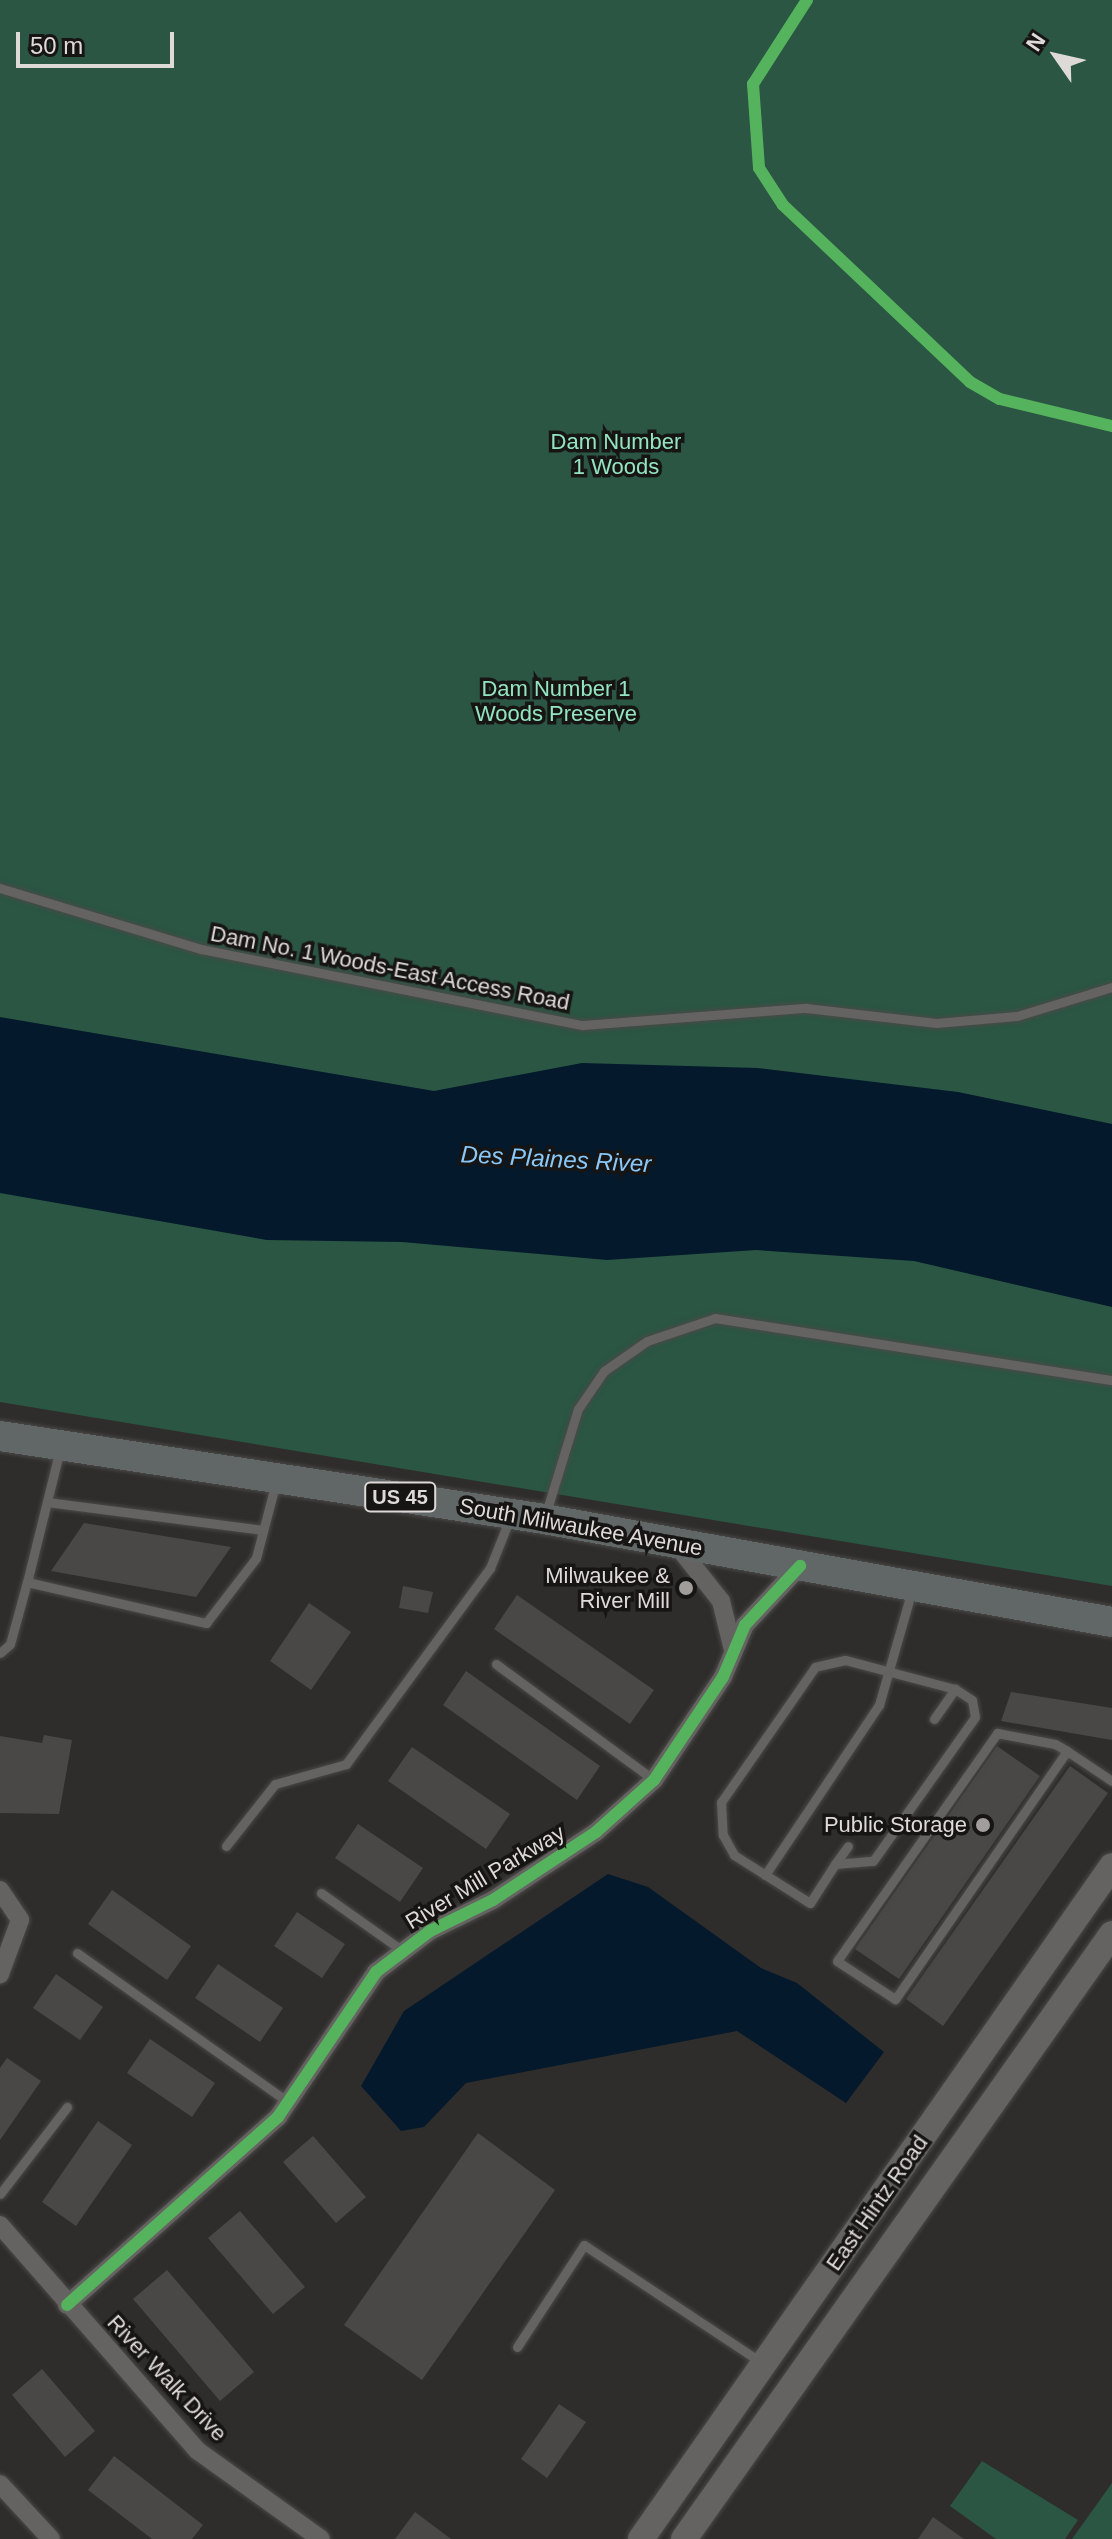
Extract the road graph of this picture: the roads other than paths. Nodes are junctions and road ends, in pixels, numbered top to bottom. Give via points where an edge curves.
1 (0, 888) edge
2 (1112, 987) edge
3 (1112, 1380) edge
4 (0, 1436) edge
5 (61, 1446) junction
6 (277, 1479) junction
7 (47, 1502) junction
8 (511, 1515) junction
9 (544, 1519) junction
10 (263, 1530) junction
11 (675, 1543) junction
12 (800, 1566) junction
13 (27, 1582) junction
14 (913, 1586) junction
15 (1112, 1622) edge
16 (733, 1650) junction
17 (0, 1653) edge
18 (496, 1664) dead end
19 (890, 1671) junction
20 (955, 1689) junction
21 (934, 1719) dead end
22 (1067, 1751) junction
23 (654, 1780) junction
24 (1112, 1781) edge
25 (226, 1846) dead end
26 (848, 1846) dead end
27 (835, 1864) junction
28 (1112, 1866) edge
29 (765, 1875) junction
30 (0, 1890) edge
31 (321, 1893) dead end
32 (1112, 1934) edge
33 (403, 1951) junction
34 (77, 1953) dead end
35 (0, 1974) edge
36 (288, 2102) junction
37 (67, 2107) dead end
38 (0, 2194) edge
39 (0, 2225) edge
40 (67, 2305) junction
41 (517, 2347) dead end
42 (764, 2364) junction
43 (0, 2484) edge
44 (51, 2539) edge
45 (321, 2539) edge
46 (641, 2539) edge
47 (684, 2539) edge

1 - 2 lane, Dam No. 1 Woods-East Access Road via 201,949 583,1025 806,1008 936,1023 1017,1016
3 - 9 lane via 715,1318 647,1341 604,1371 578,1409
4 - 5 main road, South Milwaukee Avenue / US 45
5 - 6 main road, South Milwaukee Avenue / US 45
5 - 7 lane
6 - 8 main road, South Milwaukee Avenue / US 45
6 - 10 lane
7 - 10 lane
7 - 13 lane
8 - 9 main road, South Milwaukee Avenue / US 45
8 - 25 lane via 490,1568 346,1764 292,1774 275,1784
9 - 11 main road, South Milwaukee Avenue / US 45
10 - 13 lane via 256,1558 206,1623
11 - 12 main road, South Milwaukee Avenue / US 45
11 - 16 street via 721,1601
12 - 14 main road, South Milwaukee Avenue / US 45
12 - 16 street, River Mill Parkway via 745,1625
13 - 17 lane via 15,1630
14 - 15 main road, South Milwaukee Avenue / US 45
14 - 19 lane
16 - 23 street, River Mill Parkway
18 - 23 lane
19 - 20 lane
19 - 29 lane via 879,1705
19 - 29 lane via 845,1660 815,1667 721,1802 723,1835 734,1855
20 - 21 lane
20 - 27 lane via 972,1700 975,1717 873,1861
22 - 22 lane via 997,1733 837,1961 895,1999
22 - 24 lane
23 - 33 street, River Mill Parkway via 584,1840
26 - 27 lane
27 - 29 lane via 810,1903
28 - 42 main road, East Hintz Road
30 - 35 street via 20,1920
31 - 33 lane
32 - 47 main road, East Hintz Road
33 - 36 street, River Mill Parkway via 376,1972
34 - 36 lane
36 - 40 street, River Mill Parkway via 237,2160
37 - 38 lane
39 - 40 street, River Walk Drive
40 - 45 street, River Walk Drive via 198,2451
41 - 42 lane via 584,2245
42 - 46 main road, East Hintz Road
43 - 44 street

